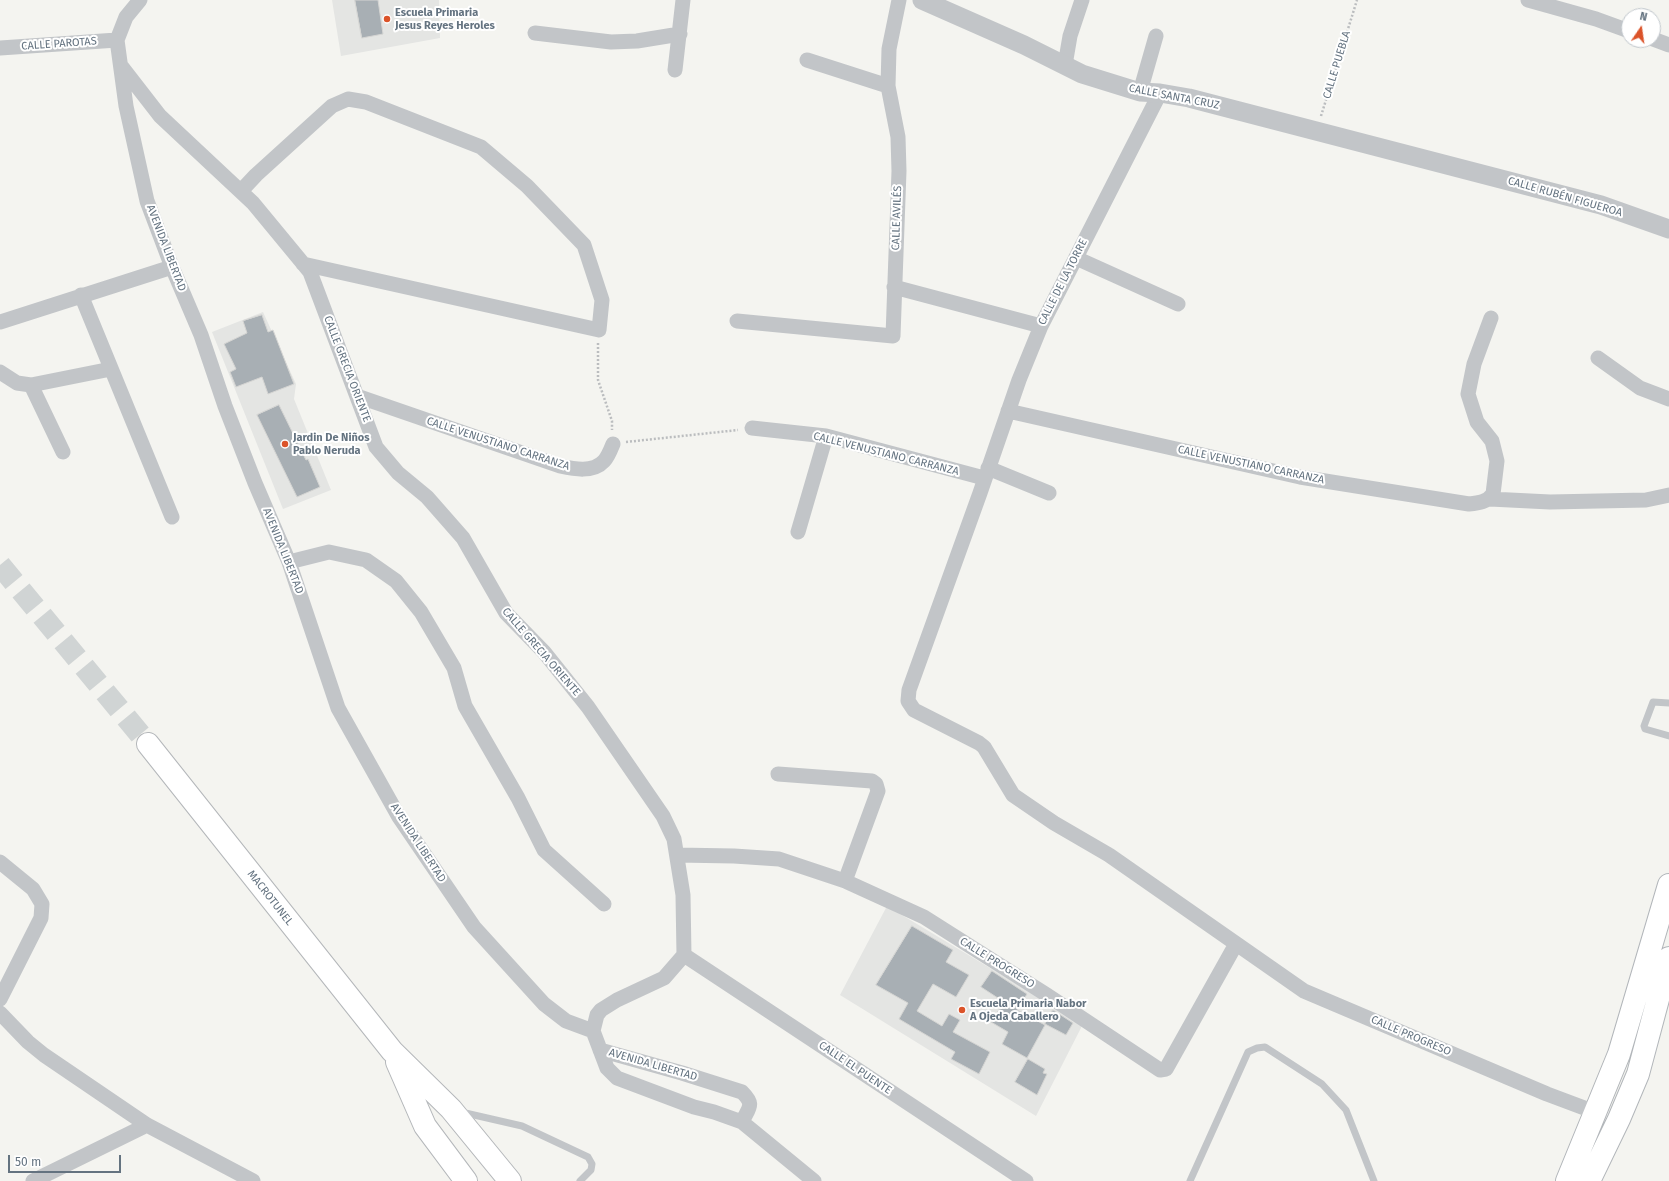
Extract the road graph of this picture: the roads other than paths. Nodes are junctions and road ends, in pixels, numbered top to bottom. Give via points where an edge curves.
1 (140, 0) edge
2 (683, 0) edge
3 (899, 0) edge
4 (922, 0) edge
5 (1082, 0) edge
6 (1528, 0) edge
7 (942, 4) edge
8 (1621, 28) edge
9 (535, 33) dead end
10 (680, 34) junction
11 (1156, 36) dead end
12 (117, 40) junction
13 (0, 48) edge
14 (807, 60) dead end
15 (1065, 65) junction
16 (122, 66) junction
17 (674, 70) dead end
18 (888, 86) junction
19 (1140, 92) junction
20 (1160, 93) junction
21 (1460, 168) joint
22 (241, 191) junction
23 (1669, 229) edge
24 (1076, 258) junction
25 (303, 264) junction
26 (172, 267) junction
27 (894, 287) junction
28 (81, 296) junction
29 (1178, 304) dead end
30 (1491, 318) dead end
31 (737, 321) dead end
32 (0, 322) edge
33 (1041, 326) junction
34 (1598, 358) dead end
35 (111, 369) junction
36 (0, 372) edge
37 (31, 385) junction
38 (357, 396) junction
39 (1669, 399) edge
40 (1008, 411) junction
41 (752, 428) road end
42 (826, 436) junction
43 (613, 444) road end
44 (63, 452) dead end
45 (986, 473) junction
46 (1049, 493) dead end
47 (1669, 495) edge
48 (1491, 496) junction
49 (172, 517) dead end
50 (798, 532) dead end
51 (289, 562) junction
52 (908, 701) joint
53 (1669, 703) edge
54 (1669, 736) edge
55 (148, 744) tunnel mouth
56 (778, 774) dead end
57 (677, 855) junction
58 (0, 862) edge
59 (846, 881) junction
60 (1669, 885) edge
61 (604, 904) dead end
62 (1236, 944) junction
63 (684, 955) junction
64 (1669, 958) edge
65 (0, 999) edge
66 (0, 1014) edge
67 (593, 1030) junction
68 (600, 1050) junction
69 (392, 1051) junction
70 (451, 1109) junction
71 (1594, 1112) junction
72 (742, 1122) junction
73 (148, 1125) junction
74 (250, 1180) edge
75 (33, 1181) edge
76 (466, 1181) edge
77 (510, 1181) edge
78 (580, 1181) edge
79 (814, 1181) edge
80 (1026, 1181) edge
81 (1190, 1181) edge
82 (1374, 1181) edge
83 (1567, 1181) edge
84 (1589, 1181) edge

1 - 12 street via 126,17
2 - 10 street
3 - 18 street, CALLE AVILÉS via 890,49
4 - 7 street, CALLE SANTA CRUZ
5 - 15 street via 1070,36
6 - 8 street
7 - 15 street, CALLE SANTA CRUZ
9 - 10 street via 611,42 637,41
10 - 17 street
11 - 19 street
12 - 13 street, CALLE PAROTAS
12 - 16 street, AVENIDA LIBERTAD
14 - 18 street
15 - 19 street, CALLE SANTA CRUZ via 1082,74
16 - 22 street, CALLE GRECIA ORIENTE via 160,116
16 - 26 street, AVENIDA LIBERTAD via 126,106 147,201
18 - 27 street, CALLE AVILÉS via 898,137
19 - 20 street, CALLE SANTA CRUZ
20 - 21 street, CALLE SANTA CRUZ via 1190,98
20 - 24 street, CALLE DE LA TORRE
21 - 23 street, CALLE RUBÉN FIGUEROA via 1601,205
22 - 25 street, CALLE GRECIA ORIENTE
22 - 25 street via 332,106 348,100 366,102 481,147 527,186 584,245 602,300 599,330
24 - 29 street
24 - 33 street, CALLE DE LA TORRE
25 - 38 street, CALLE GRECIA ORIENTE via 310,272
26 - 28 street
26 - 51 street, AVENIDA LIBERTAD via 201,334 255,483
27 - 31 street, CALLE AVILÉS via 893,336
27 - 33 street
28 - 32 street
28 - 35 street
30 - 48 street via 1474,364 1468,394 1477,422 1492,442 1496,461
33 - 40 street, CALLE DE LA TORRE
34 - 39 street via 1640,388
35 - 37 street
35 - 49 street
36 - 37 street via 18,383
37 - 44 street
38 - 43 street, CALLE VENUSTIANO CARRANZA via 560,466 594,468 604,461
38 - 57 street, CALLE GRECIA ORIENTE via 376,447 398,473 427,497 463,538 506,613 544,652 588,707 663,816 674,839
40 - 45 street, CALLE DE LA TORRE
40 - 48 street, CALLE VENUSTIANO CARRANZA via 1300,477 1469,504 1481,503
41 - 42 street, CALLE VENUSTIANO CARRANZA
42 - 45 street, CALLE VENUSTIANO CARRANZA
42 - 50 street
45 - 46 street, CALLE VENUSTIANO CARRANZA
45 - 52 street, CALLE DE LA TORRE via 909,690
47 - 48 street via 1646,500 1550,502
51 - 61 street via 330,552 366,560 396,581 421,612 454,668 465,706 518,798 544,850
51 - 67 street, AVENIDA LIBERTAD via 338,708 399,816 474,927 544,1004 566,1021
52 - 62 street, CALLE PROGRESO via 914,710 984,747 1014,794 1054,823 1109,855
53 - 54 lane via 1653,702 1644,726 1646,729
55 - 69 main road, MACROTUNEL
56 - 59 street via 872,781 876,784 878,791
57 - 59 street, CALLE PROGRESO via 779,859
57 - 63 street, CALLE GRECIA ORIENTE via 683,895
58 - 65 street via 33,889 42,904 41,918
59 - 62 street, CALLE PROGRESO via 924,917 1160,1070 1166,1069
60 - 71 main road via 1619,1054
62 - 71 street, CALLE PROGRESO via 1304,991
63 - 67 street via 664,978 601,1010
63 - 80 street, CALLE EL PUENTE
64 - 84 main road via 1638,1074
66 - 73 street via 44,1055
67 - 68 street
68 - 72 street, AVENIDA LIBERTAD via 606,1068 617,1078
68 - 72 street, AVENIDA LIBERTAD via 742,1092 750,1104
69 - 70 main road, MACROTUNEL
69 - 76 main road, MACROTUNEL via 425,1126
70 - 77 main road, MACROTUNEL
70 - 78 lane via 522,1126 588,1158 592,1164 591,1170
71 - 83 main road
72 - 79 street, AVENIDA LIBERTAD
73 - 74 street
73 - 75 street
81 - 82 lane via 1248,1052 1265,1047 1322,1084 1346,1110

